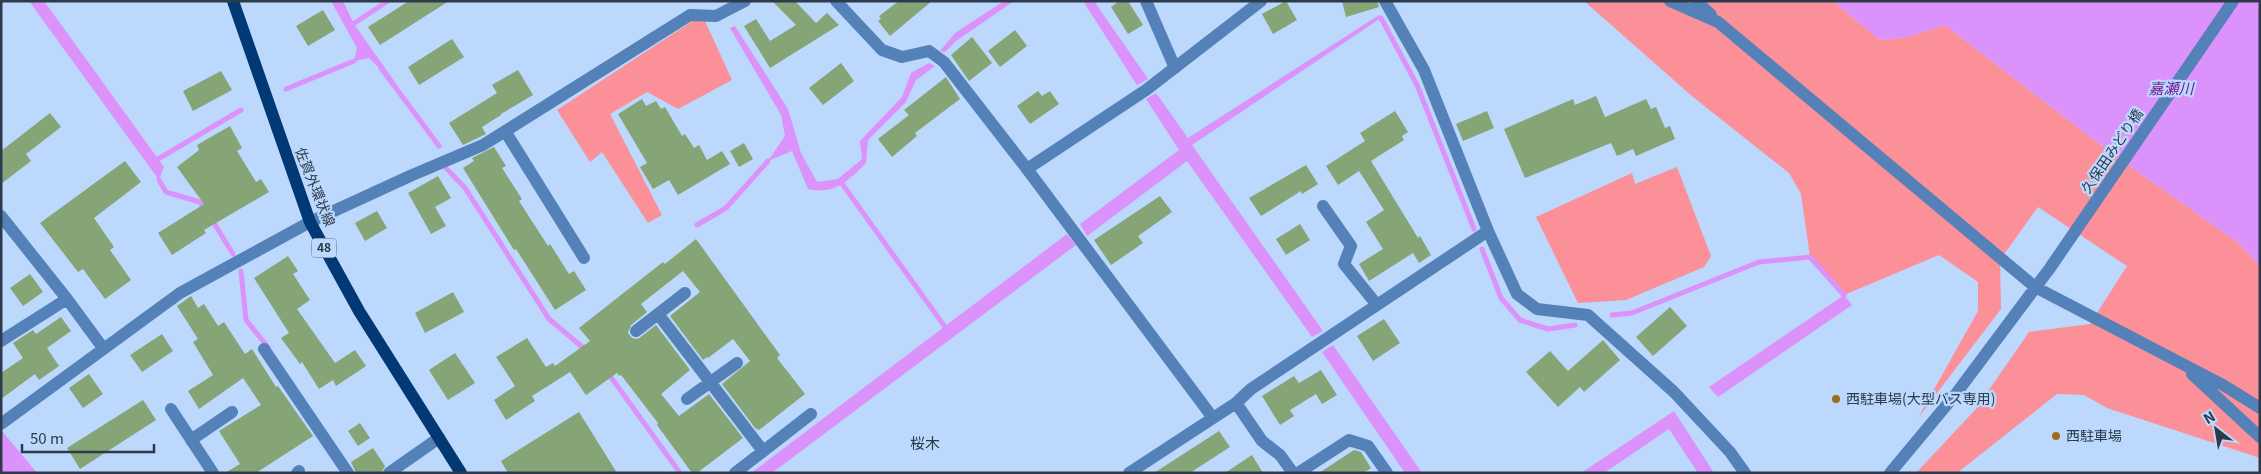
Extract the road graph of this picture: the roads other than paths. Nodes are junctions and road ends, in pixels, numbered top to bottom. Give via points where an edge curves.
1 (233, 1) edge
2 (745, 1) edge
3 (836, 1) edge
4 (1146, 1) edge
5 (1261, 1) edge
6 (1385, 1) edge
7 (1670, 1) edge
8 (1696, 1) edge
9 (2233, 1) edge
10 (1718, 22) junction
11 (1174, 68) junction
12 (506, 132) junction
13 (1027, 169) junction
14 (1323, 206) dead end
15 (1, 216) edge
16 (310, 222) junction
17 (1488, 231) junction
18 (584, 258) dead end
19 (2034, 287) junction
20 (685, 293) dead end
21 (67, 299) junction
22 (1377, 305) junction
23 (658, 314) junction
24 (636, 331) dead end
25 (1, 341) edge
26 (103, 348) junction
27 (264, 349) dead end
28 (737, 363) dead end
29 (2182, 365) junction
30 (710, 382) junction
31 (686, 400) dead end
32 (1236, 403) junction
33 (2260, 408) edge
34 (171, 409) dead end
35 (232, 412) dead end
36 (811, 414) dead end
37 (1213, 418) junction
38 (1, 424) edge
39 (2260, 437) edge
40 (439, 438) junction
41 (191, 440) junction
42 (763, 451) junction
43 (213, 473) edge
44 (348, 473) edge
45 (389, 473) edge
46 (460, 473) edge
47 (735, 473) edge
48 (1129, 473) edge
49 (1293, 473) edge
50 (1298, 473) edge
51 (1387, 473) edge
52 (1745, 473) edge
53 (1890, 473) edge

1 - 16 main road, 佐賀外環状線 / 48
2 - 12 street via 716,16 690,15
3 - 13 street via 882,50 902,57 929,51 944,62
4 - 11 street
5 - 11 street
6 - 17 street via 1424,70
7 - 10 street
8 - 10 street
9 - 19 street, 久保田みどり橋
10 - 19 street
11 - 13 street
12 - 16 street via 460,156
12 - 18 street
13 - 37 street
14 - 22 street via 1351,246 1344,264
15 - 21 street
16 - 26 street via 180,293
16 - 40 main road, 佐賀外環状線 / 48 via 359,311
17 - 22 street
17 - 52 street via 1517,294 1537,310 1588,315 1674,392 1730,452
19 - 29 street
19 - 53 street, 久保田みどり橋 via 1955,395
20 - 23 street
21 - 25 street
21 - 26 street
22 - 32 street
23 - 24 street
23 - 30 street
26 - 38 street
27 - 44 street
28 - 30 street
29 - 33 street
29 - 39 street
30 - 31 street
30 - 42 street
32 - 37 street
32 - 49 street via 1262,441
34 - 41 street
35 - 41 street
36 - 42 street
37 - 48 street
40 - 45 street
40 - 46 main road, 佐賀外環状線 / 48
41 - 43 street
42 - 47 street
50 - 51 street via 1348,440 1368,446

